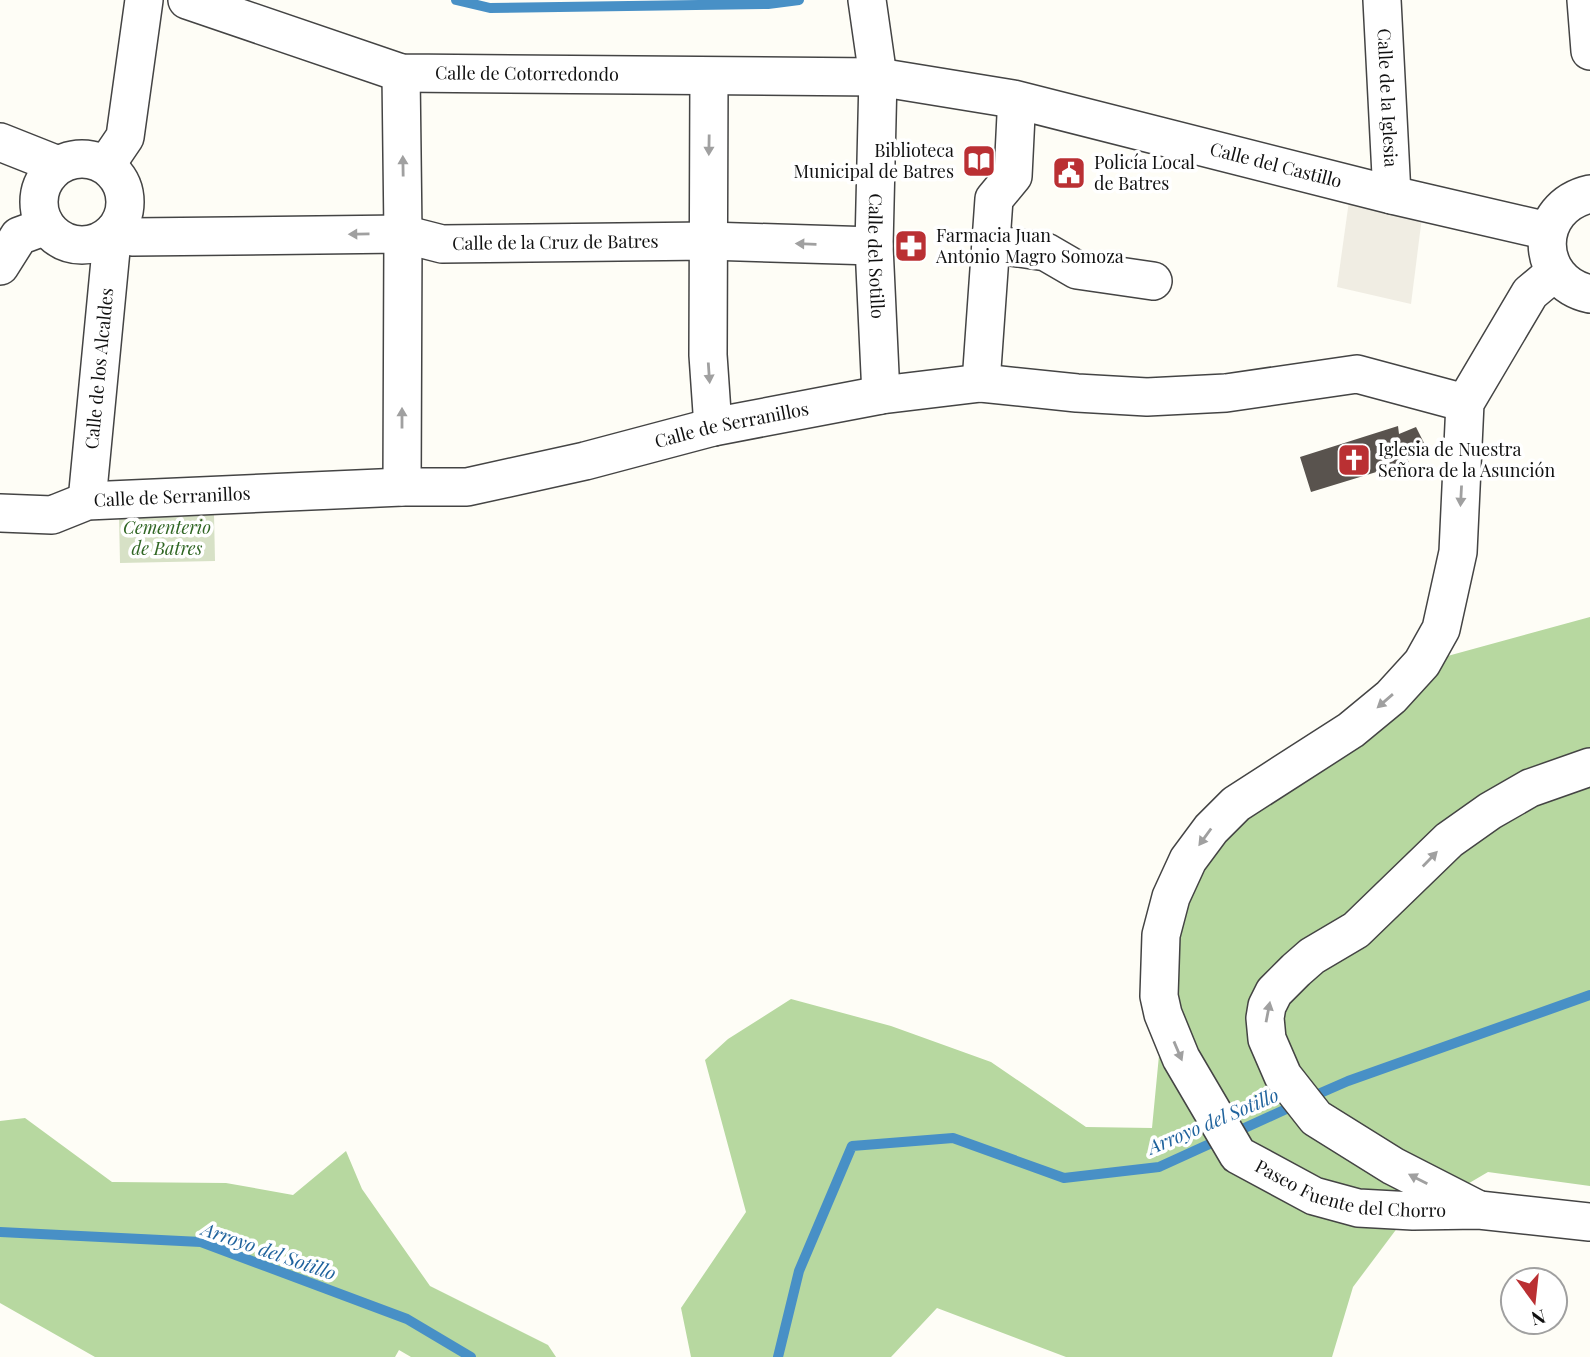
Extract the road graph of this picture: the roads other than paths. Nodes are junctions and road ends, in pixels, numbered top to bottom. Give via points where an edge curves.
1 (144, 0) edge
2 (187, 0) edge
3 (867, 0) edge
4 (1382, 0) edge
5 (1586, 0) edge
6 (1590, 51) edge
7 (401, 73) junction
8 (709, 77) junction
9 (878, 77) junction
10 (1016, 115) dead end
11 (0, 142) edge
12 (58, 165) junction
13 (106, 165) junction
14 (1590, 194) edge
15 (1392, 195) junction
16 (46, 226) junction
17 (1549, 231) junction
18 (113, 233) junction
19 (403, 234) junction
20 (708, 241) junction
21 (990, 244) junction
22 (874, 246) junction
23 (0, 266) edge
24 (1555, 272) junction
25 (1153, 281) dead end
26 (1590, 294) edge
27 (981, 383) junction
28 (881, 395) junction
29 (1465, 403) junction
30 (713, 427) junction
31 (402, 486) junction
32 (88, 501) junction
33 (0, 513) edge
34 (1590, 767) edge
35 (1479, 1210) junction
36 (1590, 1222) edge

1 - 13 street via 125,137
2 - 7 street, Calle de Cotorredondo
3 - 9 street, Calle del Sotillo
4 - 15 street, Calle de la Iglesia
5 - 6 street
7 - 8 street, Calle de Cotorredondo
19 -> 7 street
8 - 9 street, Calle de Cotorredondo
8 -> 20 street
9 - 15 street, Calle del Castillo via 1013,99
9 - 22 street, Calle del Sotillo
10 - 21 street via 1013,176 994,198
11 - 12 street
12 - 13 street via 87,158
12 - 16 street via 46,176 38,200
13 - 18 street via 117,175 126,204
14 - 17 street via 1563,206
15 - 17 street, Calle del Castillo
16 - 18 street via 66,243 81,246
16 - 23 street via 19,236
17 - 24 street via 1549,259
19 -> 18 street, Calle de la Cruz de Batres via 132,237
18 - 32 street, Calle de los Alcaldes
19 - 20 street, Calle de la Cruz de Batres via 442,244
31 -> 19 street
22 -> 20 street, Calle de la Cruz de Batres
20 -> 30 street
21 - 25 street via 1046,252 1077,270
21 - 27 street
22 - 28 street, Calle del Sotillo
24 - 26 street via 1566,284
24 - 29 street via 1531,293
27 - 28 street, Calle de Serranillos
27 - 29 street, Calle de Serranillos via 1147,397 1226,393 1357,374
28 - 30 street, Calle de Serranillos
29 -> 35 street, Paseo Fuente del Chorro via 1458,552 1441,629 1422,663 1391,697 1351,730 1236,804 1211,829 1171,897 1158,964 1163,1014 1181,1058 1238,1155 1314,1196 1358,1208
30 - 31 street, Calle de Serranillos via 467,487
31 - 32 street, Calle de Serranillos
32 - 33 street, Calle de Serranillos via 52,515
35 -> 34 street, Paseo Fuente del Chorro via 1393,1166 1316,1118 1283,1076 1267,1039 1266,1006 1296,970 1356,930 1449,840 1531,788
35 - 36 street, Paseo Fuente del Chorro

